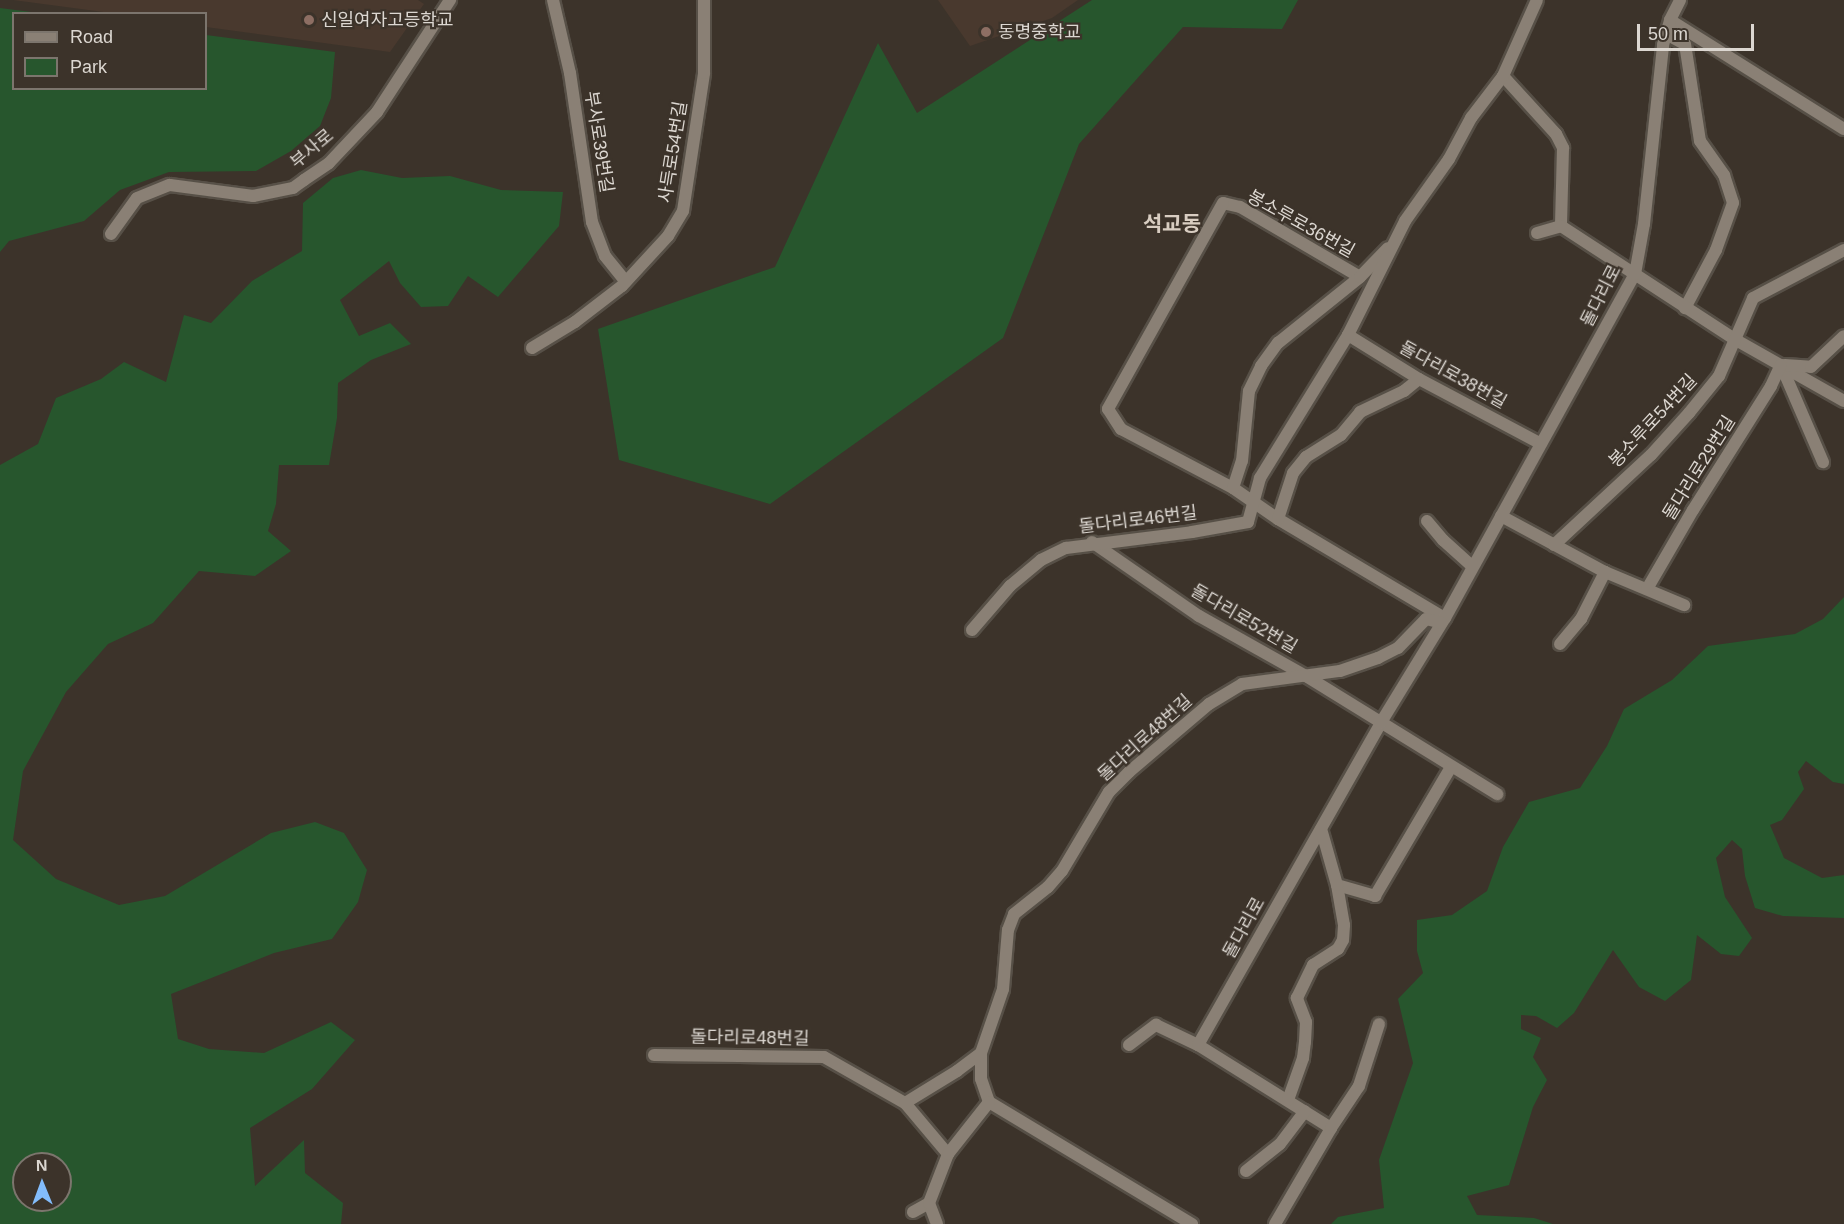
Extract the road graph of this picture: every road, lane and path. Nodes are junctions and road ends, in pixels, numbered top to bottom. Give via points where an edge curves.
1 (450, 0) edge
2 (553, 0) edge
3 (704, 0) edge
4 (1537, 0) edge
5 (1680, 0) edge
6 (1670, 20) junction
7 (1666, 34) junction
8 (1503, 76) junction
9 (1844, 129) edge
10 (1561, 226) junction
11 (1537, 233) dead end
12 (111, 234) dead end
13 (1390, 246) junction
14 (1844, 250) edge
15 (1635, 274) junction
16 (1360, 278) junction
17 (626, 282) junction
18 (1685, 308) junction
19 (1348, 335) junction
20 (1844, 336) edge
21 (1736, 340) junction
22 (532, 348) dead end
23 (1781, 365) junction
24 (1419, 379) junction
25 (1844, 401) edge
26 (1541, 444) junction
27 (1823, 462) dead end
28 (1233, 488) junction
29 (1254, 502) junction
30 (1501, 516) junction
31 (1278, 519) junction
32 (1427, 521) dead end
33 (1092, 543) junction
34 (1554, 545) junction
35 (1472, 566) junction
36 (1605, 572) junction
37 (1647, 589) junction
38 (1684, 605) dead end
39 (1443, 620) junction
40 (972, 630) dead end
41 (1560, 644) dead end
42 (1306, 676) junction
43 (1380, 724) junction
44 (1451, 767) junction
45 (1497, 794) dead end
46 (1321, 829) junction
47 (1337, 885) junction
48 (1379, 1024) dead end
49 (1129, 1045) dead end
50 (1198, 1045) junction
51 (981, 1053) junction
52 (654, 1055) dead end
53 (1288, 1100) junction
54 (989, 1102) junction
55 (905, 1103) junction
56 (1305, 1111) junction
57 (1331, 1128) junction
58 (948, 1154) junction
59 (1246, 1171) dead end
60 (929, 1203) junction
61 (913, 1212) dead end
62 (937, 1224) edge
63 (1191, 1224) edge
64 (1275, 1224) edge

1 - 12 street, 부사로 via 376,112 329,162 293,188 253,196 170,185 137,198
2 - 17 street, 부사로39번길 via 570,73 592,222 605,256
3 - 17 street, 사득로54번길 via 704,73 684,211 668,236
4 - 8 street
5 - 6 street, 돌다리로
6 - 7 street, 돌다리로
6 - 9 street
7 - 15 street, 돌다리로
7 - 18 street via 1685,44 1700,141 1724,175 1733,203 1716,250
8 - 10 street via 1556,134 1563,148
8 - 13 street via 1471,118 1449,159
10 - 11 street
10 - 15 street
13 - 16 street
13 - 19 street via 1366,304
14 - 21 street, 봉소루로54번길 via 1753,298
15 - 18 street
15 - 26 street, 돌다리로
16 - 28 street, 봉소루로36번길 via 1278,343 1261,366 1249,391 1242,461
16 - 28 street, 봉소루로36번길 via 1240,207 1223,204 1108,409 1120,429
17 - 22 street, 사득로54번길 via 575,322
18 - 21 street
19 - 24 street, 돌다리로38번길
19 - 29 street via 1260,478
20 - 23 street via 1810,367
21 - 23 street
21 - 34 street, 봉소루로54번길 via 1719,376 1689,414
23 - 25 street
23 - 27 street
23 - 37 street, 돌다리로29번길 via 1772,386
24 - 26 street, 돌다리로38번길
24 - 31 street via 1404,391 1360,412 1341,435 1306,457 1293,473
26 - 30 street, 돌다리로
28 - 29 street
29 - 31 street
29 - 33 street, 돌다리로46번길 via 1248,522
30 - 34 street
30 - 35 street, 돌다리로
31 - 39 street
32 - 35 street
33 - 40 street, 돌다리로46번길 via 1066,548 1041,560 1010,586
33 - 42 street, 돌다리로52번길 via 1198,616
34 - 36 street
35 - 39 street, 돌다리로
36 - 37 street
36 - 41 street via 1581,619
37 - 38 street
39 - 42 street, 돌다리로48번길 via 1426,619 1398,648 1377,658 1340,671
39 - 43 street, 돌다리로
42 - 43 street, 돌다리로52번길
42 - 51 street, 돌다리로48번길 via 1242,684 1209,704 1109,792 1062,871 1014,914 1008,930 1002,989
43 - 44 street
43 - 46 street, 돌다리로
44 - 45 street
44 - 47 street via 1375,896
46 - 47 street
46 - 50 street, 돌다리로
47 - 53 street via 1343,940 1338,949 1313,965 1297,998 1306,1022 1305,1042
48 - 57 street via 1359,1086
49 - 50 street via 1156,1025
50 - 53 street
51 - 54 street, 돌다리로48번길 via 981,1079
51 - 55 street
52 - 55 street, 돌다리로48번길 via 824,1057
53 - 56 street
54 - 58 street
54 - 63 street
55 - 58 street, 돌다리로48번길
56 - 57 street
56 - 59 street via 1281,1144
57 - 64 street
58 - 60 street
60 - 61 street
60 - 62 street

